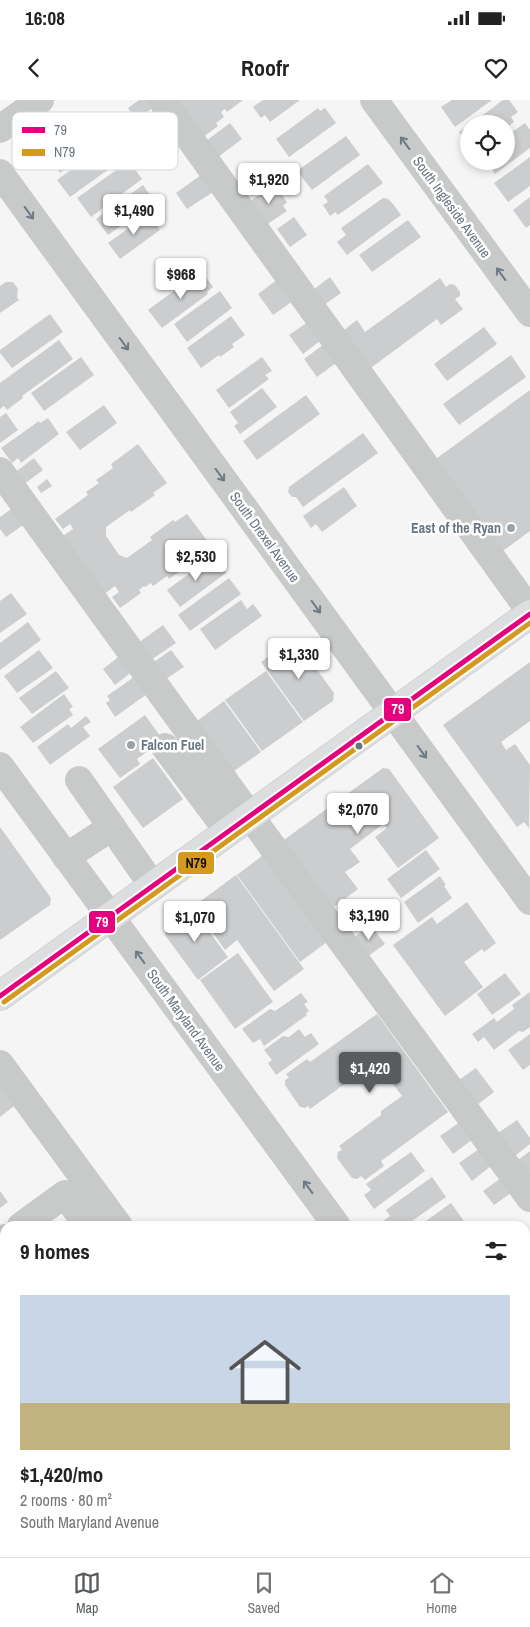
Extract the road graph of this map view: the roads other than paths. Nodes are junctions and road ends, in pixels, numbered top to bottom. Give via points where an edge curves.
1 (40, 100) edge
2 (162, 100) edge
3 (374, 100) edge
4 (23, 112) edge
5 (171, 112) edge
6 (12, 120) edge
7 (178, 122) edge
8 (0, 129) edge
9 (0, 173) edge
10 (530, 313) edge
11 (0, 471) edge
12 (530, 612) edge
13 (393, 713) junction
14 (165, 747) dead end
15 (0, 766) edge
16 (79, 780) dead end
17 (239, 824) junction
18 (112, 827) junction
19 (66, 857) junction
20 (152, 886) junction
21 (530, 901) edge
22 (110, 917) junction
23 (0, 996) edge
24 (0, 1064) edge
25 (530, 1198) edge
26 (28, 1221) edge
27 (84, 1221) edge
28 (115, 1221) edge
29 (333, 1221) edge

1 - 4 street
2 - 5 street
10 -> 3 street, South Ingleside Avenue
6 - 8 street
7 - 12 street
9 -> 13 street, South Drexel Avenue
11 - 17 street
12 - 13 main road
13 - 17 main road
13 -> 21 street, South Drexel Avenue
14 - 17 street
15 - 19 street, South Maryland Avenue
16 - 18 street
17 - 20 main road
17 - 25 street
18 - 19 street
18 - 20 street
19 - 22 street, South Maryland Avenue
20 - 22 main road
22 - 23 main road
29 -> 22 street, South Maryland Avenue
24 - 28 street
26 - 27 street via 64,1194

